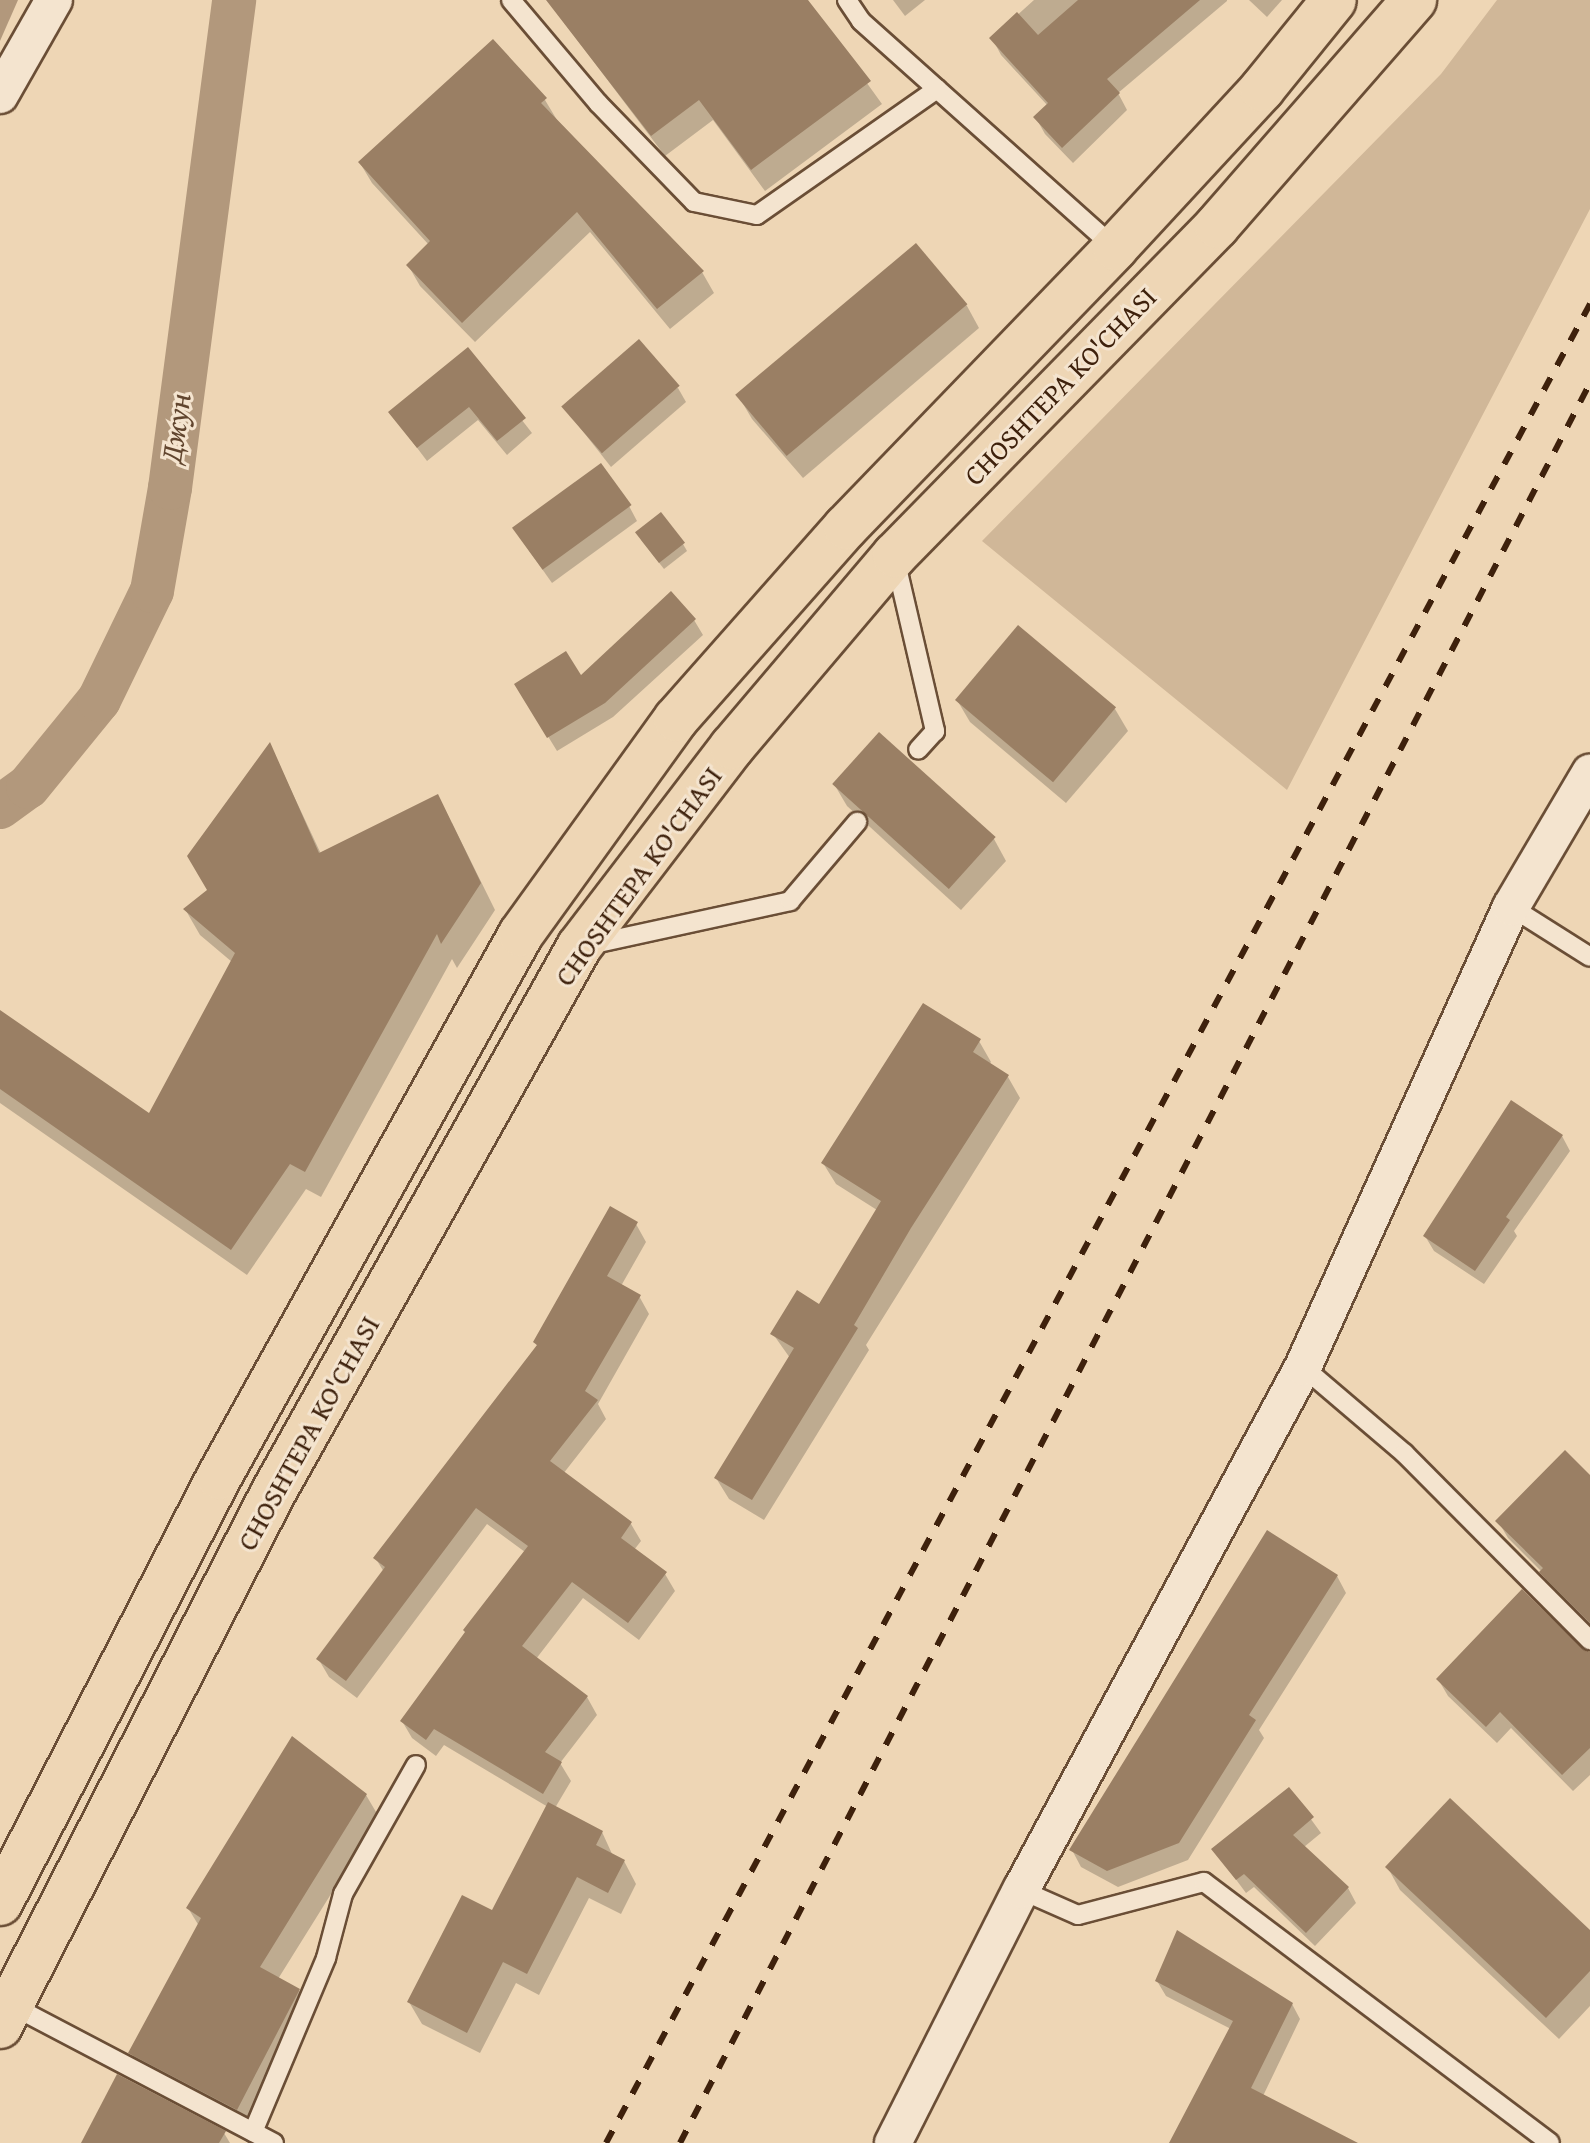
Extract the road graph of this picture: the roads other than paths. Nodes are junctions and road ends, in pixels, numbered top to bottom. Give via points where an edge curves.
1 (54, 0) edge
2 (511, 0) edge
3 (847, 0) edge
4 (1334, 0) edge
5 (1414, 0) edge
6 (937, 89) junction
7 (0, 95) edge
8 (1115, 248) junction
9 (895, 555) junction
10 (918, 750) dead end
11 (1590, 773) edge
12 (857, 822) dead end
13 (1511, 907) junction
14 (579, 947) junction
15 (1590, 957) edge
16 (1303, 1367) junction
17 (1590, 1640) edge
18 (416, 1765) dead end
19 (1021, 1890) junction
20 (0, 1903) edge
21 (5, 2016) edge
22 (253, 2132) junction
23 (274, 2143) edge
24 (893, 2143) edge
25 (1550, 2143) edge

1 - 7 street
2 - 6 lane via 598,103 694,202 757,215
3 - 6 lane via 861,21
4 - 8 main road, CHOSHTEPA KO'CHASI via 1262,89
5 - 9 main road, CHOSHTEPA KO'CHASI via 1217,226
6 - 8 lane
8 - 20 main road, CHOSHTEPA KO'CHASI via 846,527 676,719 521,934 219,1477
9 - 10 lane via 935,731
9 - 14 main road, CHOSHTEPA KO'CHASI via 732,747
11 - 13 street
12 - 14 lane via 790,901
13 - 15 lane
13 - 16 street
14 - 21 main road, CHOSHTEPA KO'CHASI via 273,1493
16 - 17 lane via 1404,1453
16 - 19 street
18 - 22 lane via 343,1894 326,1958
19 - 24 street
19 - 25 lane via 1078,1915 1204,1882
21 - 22 lane
22 - 23 lane

